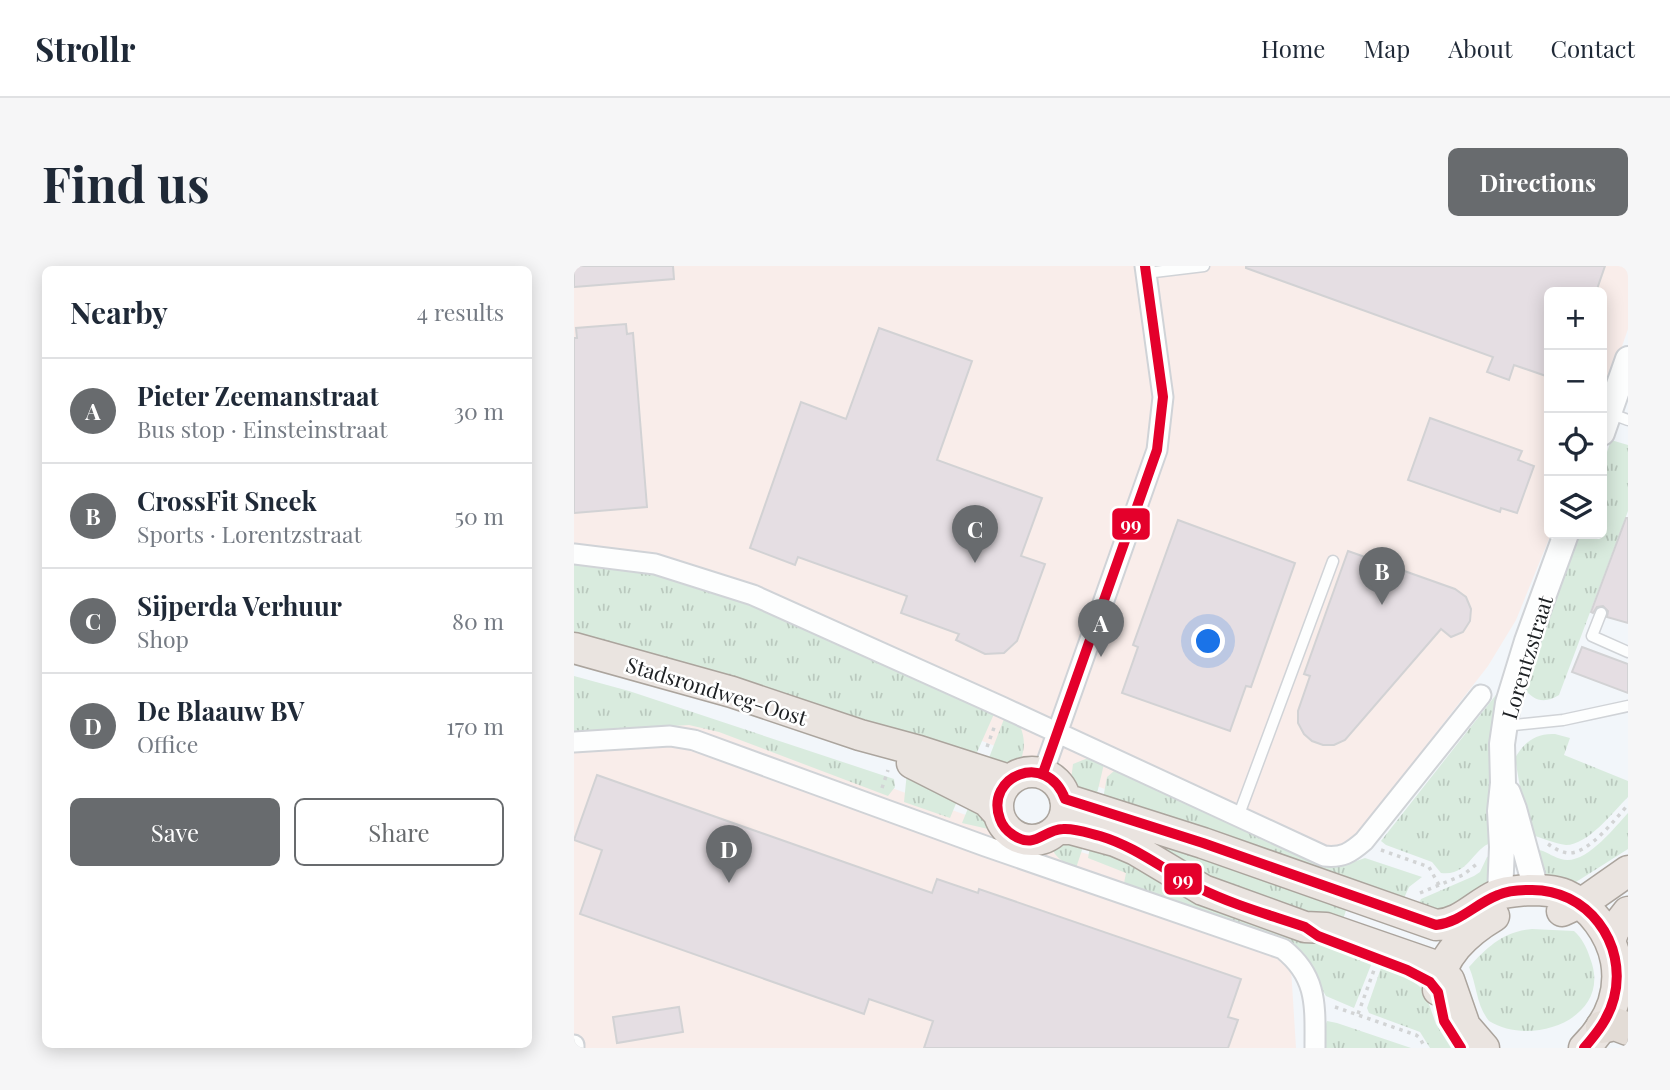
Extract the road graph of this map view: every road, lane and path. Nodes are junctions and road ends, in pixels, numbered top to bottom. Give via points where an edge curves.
1 (1204, 266) edge
2 (1146, 270) edge
3 (1628, 359) edge
4 (1613, 422) edge
5 (1564, 539) edge
6 (574, 554) edge
7 (1333, 561) dead end
8 (1601, 612) dead end
9 (574, 648) edge
10 (1628, 652) edge
11 (1481, 695) dead end
12 (1628, 706) edge
13 (1504, 726) junction
14 (1057, 734) junction
15 (860, 735) junction
16 (574, 742) edge
17 (1043, 773) junction
18 (1009, 780) junction
19 (1503, 783) junction
20 (1065, 799) junction
21 (1628, 805) edge
22 (998, 812) junction
23 (1238, 817) junction
24 (1057, 830) junction
25 (1523, 844) junction
26 (1356, 848) junction
27 (1628, 861) edge
28 (1628, 871) edge
29 (1439, 885) dead end
30 (1562, 897) junction
31 (1500, 903) junction
32 (1628, 912) edge
33 (1610, 941) junction
34 (1439, 982) junction
35 (1358, 1014) dead end
36 (1608, 1038) edge
37 (1628, 1047) edge
38 (1315, 1048) edge
39 (1425, 1048) edge
40 (1461, 1048) edge
41 (1484, 1048) edge

1 - 2 lane
2 - 14 street via 1163,397 1157,450
3 - 4 street
5 - 13 street, Lorentzstraat via 1527,641
6 - 14 street via 655,564 753,595
7 - 23 lane
8 - 10 lane via 1592,636
9 - 15 main road, Stadsrondweg-Oost via 732,692
11 - 26 street, Lorentzstraat
12 - 13 lane
13 - 19 street, Lorentzstraat
14 - 17 street
14 - 23 street
15 - 18 main road, Stadsrondweg-Oost
15 - 22 main road, Stadsrondweg-Oost via 987,801
16 - 38 street via 670,736 694,740 1283,949 1307,975
17 - 18 main road via 1024,772
17 - 20 main road via 1058,784
18 - 22 main road via 998,797
19 - 25 street, Lorentzstraat
19 - 31 street, Lorentzstraat
20 - 24 main road
20 - 31 main road via 1203,842 1436,925
21 - 25 path via 1579,851 1565,852 1539,841
22 - 24 main road via 1007,830 1022,839 1040,839
23 - 26 street via 1324,856 1339,858
24 - 34 main road via 1071,829 1115,841 1203,890
25 - 30 street, Lorentzstraat via 1534,882
26 - 29 path via 1429,867
27 - 30 main road via 1615,864
28 - 30 main road
30 - 31 main road
30 - 31 main road via 1562,911
30 - 33 main road via 1596,918
31 - 34 main road via 1449,956
32 - 33 main road
33 - 36 main road via 1617,985
34 - 40 main road via 1444,1021
34 - 41 main road via 1449,980 1465,1026
35 - 39 path via 1416,1035
36 - 37 highway

